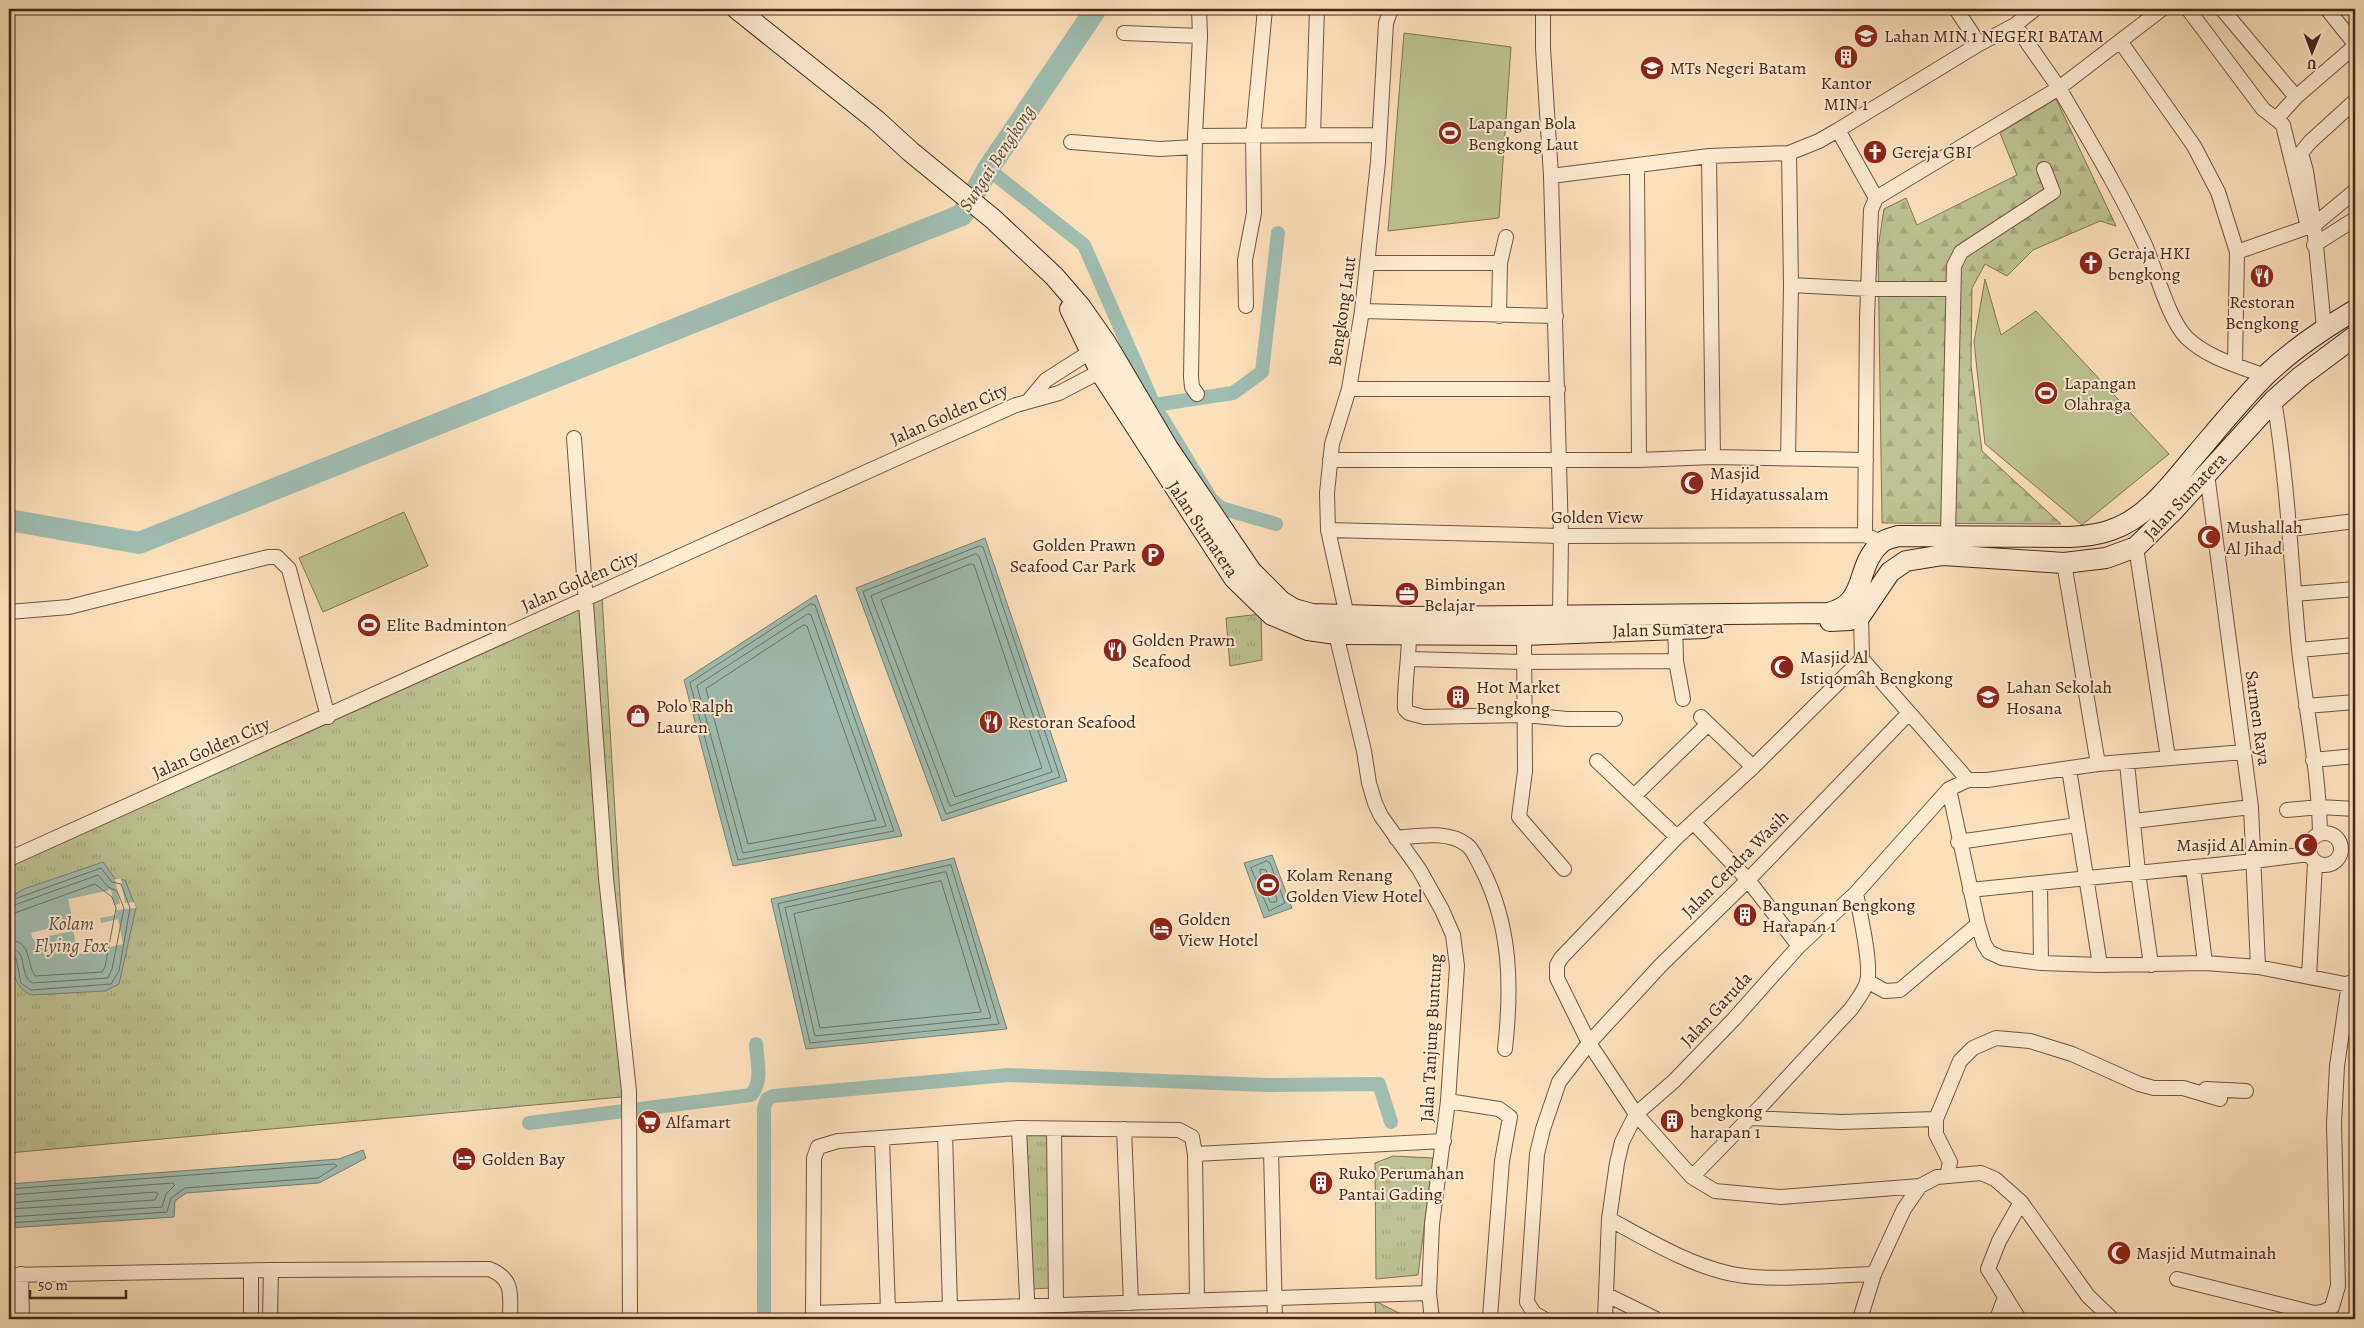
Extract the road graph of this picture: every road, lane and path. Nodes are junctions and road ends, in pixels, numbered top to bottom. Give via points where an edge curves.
1 (738, 9) edge
2 (1199, 9) edge
3 (1265, 9) edge
4 (1318, 9) edge
5 (1391, 9) edge
6 (1543, 9) edge
7 (1956, 9) edge
8 (2035, 9) edge
9 (2162, 9) edge
10 (2188, 9) edge
11 (2222, 9) edge
12 (2328, 9) edge
13 (2015, 25) junction
14 (1124, 32) dead end
15 (1200, 36) junction
16 (2120, 40) junction
17 (1979, 44) junction
18 (2355, 45) edge
19 (2059, 88) junction
20 (2296, 97) junction
21 (2355, 101) edge
22 (2276, 118) junction
23 (1838, 130) junction
24 (1313, 135) junction
25 (1379, 135) junction
26 (1253, 136) junction
27 (1195, 141) junction
28 (1072, 142) dead end
29 (1790, 153) junction
30 (1709, 156) junction
31 (1637, 166) junction
32 (2044, 169) dead end
33 (1551, 176) junction
34 (2355, 191) edge
35 (1876, 198) junction
36 (2355, 219) edge
37 (2314, 224) junction
38 (1506, 237) dead end
39 (2314, 245) junction
40 (2237, 252) junction
41 (1368, 263) junction
42 (1500, 263) junction
43 (1792, 284) junction
44 (1868, 289) junction
45 (1953, 289) junction
46 (1246, 306) dead end
47 (2355, 310) edge
48 (1362, 311) junction
49 (1500, 316) junction
50 (1556, 316) junction
51 (2324, 328) junction
52 (2355, 336) edge
53 (1098, 347) junction
54 (1117, 361) junction
55 (2236, 364) junction
56 (1101, 373) junction
57 (2265, 376) junction
58 (1349, 389) junction
59 (1558, 389) junction
60 (1198, 394) dead end
61 (1030, 399) junction
62 (2274, 400) junction
63 (574, 438) dead end
64 (1713, 457) junction
65 (1559, 458) junction
66 (1788, 458) junction
67 (1330, 460) junction
68 (1639, 460) junction
69 (1866, 460) junction
70 (2207, 474) junction
71 (2168, 503) junction
72 (2355, 521) edge
73 (2291, 529) junction
74 (1328, 530) junction
75 (1948, 535) junction
76 (1561, 536) junction
77 (1873, 539) junction
78 (2136, 547) junction
79 (2064, 563) junction
80 (2355, 589) edge
81 (2294, 594) junction
82 (585, 599) junction
83 (9, 612) edge
84 (1560, 615) junction
85 (1861, 615) junction
86 (1346, 616) junction
87 (1675, 622) junction
88 (1336, 634) junction
89 (1409, 635) junction
90 (1524, 635) junction
91 (2355, 645) edge
92 (2299, 650) junction
93 (1409, 659) junction
94 (1862, 659) junction
95 (1676, 661) junction
96 (1524, 662) junction
97 (1683, 699) dead end
98 (2355, 702) edge
99 (2306, 706) junction
100 (1909, 713) junction
101 (1524, 715) junction
102 (328, 717) junction
103 (1615, 719) dead end
104 (2244, 752) junction
105 (2355, 756) edge
106 (2168, 758) junction
107 (2313, 760) junction
108 (1597, 761) dead end
109 (2127, 763) junction
110 (2098, 764) junction
111 (1753, 767) junction
112 (2069, 769) junction
113 (1968, 780) junction
114 (1949, 789) junction
115 (1634, 796) junction
116 (2251, 807) junction
117 (2320, 807) junction
118 (2355, 809) edge
119 (2288, 810) dead end
120 (2134, 821) junction
121 (1693, 822) junction
122 (2077, 825) junction
123 (2320, 834) junction
124 (1677, 837) junction
125 (1396, 838) junction
126 (1958, 842) junction
127 (2341, 852) junction
128 (2355, 852) edge
129 (2312, 858) junction
130 (9, 859) edge
131 (2254, 861) junction
132 (2193, 867) junction
133 (1564, 870) dead end
134 (2138, 872) junction
135 (2086, 878) junction
136 (1748, 880) junction
137 (2040, 883) junction
138 (1970, 890) junction
139 (1856, 894) junction
140 (1978, 924) junction
141 (1799, 946) junction
142 (2041, 963) junction
143 (2205, 963) junction
144 (2100, 965) junction
145 (2151, 965) junction
146 (2258, 967) junction
147 (2309, 977) junction
148 (1867, 981) junction
149 (2352, 985) edge
150 (1589, 1044) junction
151 (1505, 1049) dead end
152 (2183, 1088) junction
153 (2246, 1091) dead end
154 (2220, 1099) dead end
155 (1448, 1102) junction
156 (1636, 1114) junction
157 (1749, 1118) junction
158 (1936, 1119) junction
159 (1019, 1128) junction
160 (1054, 1129) junction
161 (1124, 1129) junction
162 (945, 1133) junction
163 (882, 1139) junction
164 (1444, 1141) junction
165 (1271, 1150) junction
166 (1194, 1154) junction
167 (1692, 1176) junction
168 (1948, 1176) junction
169 (1920, 1186) junction
170 (2021, 1202) junction
171 (1609, 1219) junction
172 (271, 1270) junction
173 (251, 1271) junction
174 (1874, 1274) junction
175 (15, 1275) edge
176 (2177, 1279) dead end
177 (1429, 1293) junction
178 (1607, 1295) junction
179 (2005, 1297) junction
180 (1275, 1298) junction
181 (1197, 1300) junction
182 (1131, 1303) junction
183 (1056, 1305) junction
184 (950, 1308) junction
185 (888, 1310) junction
186 (1028, 1313) edge
187 (813, 1316) edge
188 (2313, 1316) edge
189 (1490, 1317) dead end
190 (22, 1319) edge
191 (251, 1319) edge
192 (270, 1319) edge
193 (510, 1319) edge
194 (630, 1319) edge
195 (1275, 1319) edge
196 (1432, 1319) edge
197 (1544, 1319) edge
198 (1605, 1319) edge
199 (1656, 1319) edge
200 (1860, 1319) edge
201 (1997, 1319) edge
202 (2019, 1319) edge
203 (2112, 1319) edge

1 - 53 main road, Jalan Sumatera via 876,120 993,219 1054,276
2 - 15 street
3 - 26 street
4 - 24 street
5 - 25 street, Bengkong Laut via 1386,23
6 - 33 street
7 - 17 street
8 - 13 street
9 - 16 street
10 - 22 street via 2263,109
11 - 20 street
12 - 18 street
13 - 17 street
13 - 19 street
14 - 15 street
15 - 27 street
16 - 19 street
16 - 40 street via 2209,171
17 - 23 street
18 - 20 street
19 - 35 street
19 - 55 street via 2145,245 2169,306 2185,336 2196,346
20 - 22 street
21 - 37 street via 2301,154
22 - 40 street via 2283,125 2308,226
23 - 29 street
23 - 35 street
24 - 25 street
24 - 26 street
25 - 41 street, Bengkong Laut
26 - 27 street
26 - 46 street via 1254,213 1245,260
27 - 28 street via 1160,149
27 - 60 street via 1191,368 1192,387
29 - 30 street
29 - 43 street
30 - 31 street
30 - 64 street
31 - 33 street
31 - 68 street
32 - 45 street via 2053,192 1961,252 1954,266
33 - 50 street
34 - 37 street
35 - 44 street via 1871,210
36 - 39 street
37 - 39 street
38 - 42 street
39 - 51 street
40 - 55 street
41 - 42 street
41 - 48 street, Bengkong Laut
42 - 49 street
43 - 44 street
43 - 66 street
44 - 45 street
44 - 69 street
45 - 75 street
47 - 51 main road, Jalan Sumatera
48 - 49 street
48 - 58 street, Bengkong Laut
49 - 50 street
50 - 59 street
51 - 57 main road, Jalan Sumatera
52 - 62 main road, Jalan Sumatera
53 - 54 main road, Jalan Sumatera
53 - 56 main road, Jalan Sumatera
53 - 61 street, Jalan Golden City via 1046,380
54 - 56 street, Jalan Golden City
54 - 86 main road, Jalan Sumatera via 1168,448 1250,571 1294,610
55 - 57 street
56 - 61 street, Jalan Golden City via 1059,393
56 - 88 main road, Jalan Sumatera via 1234,578 1272,615 1308,630
57 - 71 main road, Jalan Sumatera
58 - 59 street
58 - 67 street, Bengkong Laut
59 - 65 street
61 - 82 street, Jalan Golden City
62 - 70 main road, Jalan Sumatera
62 - 73 street
63 - 82 street
64 - 66 street
64 - 68 street
65 - 67 street
65 - 68 street
65 - 76 street
66 - 69 street
67 - 74 street, Bengkong Laut
69 - 77 street
70 - 71 main road, Jalan Sumatera
70 - 104 street, Sarmen Raya
71 - 75 main road, Jalan Sumatera via 2112,530 2092,535
71 - 78 main road, Jalan Sumatera
72 - 73 street
73 - 81 street
74 - 76 street, Golden View
74 - 86 street, Bengkong Laut
75 - 77 main road, Jalan Sumatera
76 - 77 street, Golden View
76 - 84 street
77 - 87 main road, Jalan Sumatera via 1870,557 1849,605 1841,610
78 - 79 main road, Jalan Sumatera via 2106,558
78 - 106 street
79 - 85 main road, Jalan Sumatera via 1943,555 1906,560 1890,572
79 - 110 street
80 - 81 street
81 - 92 street
82 - 102 street, Jalan Golden City
82 - 194 street via 606,878 629,1103
83 - 102 street via 69,607 277,557 289,569
84 - 86 main road, Jalan Sumatera
84 - 87 main road, Jalan Sumatera
85 - 87 main road, Jalan Sumatera via 1850,620
85 - 94 street
87 - 90 main road, Jalan Sumatera
87 - 95 street
88 - 89 main road, Jalan Sumatera
88 - 125 street, Jalan Tanjung Buntung via 1369,783 1375,803
89 - 90 main road, Jalan Sumatera
89 - 93 street
90 - 96 street
91 - 92 street
92 - 99 street
93 - 96 street
93 - 101 street via 1404,701 1405,710 1410,713 1424,717
94 - 100 street
94 - 111 street
95 - 96 street
95 - 97 street
96 - 101 street
98 - 99 street
99 - 107 street
100 - 113 street
100 - 136 street, Jalan Cendra Wasih
101 - 103 street
101 - 133 street via 1525,771 1519,817
102 - 130 street, Jalan Golden City
104 - 106 street
104 - 116 street, Sarmen Raya
105 - 107 street
106 - 109 street
107 - 117 street
108 - 115 street
109 - 110 street
109 - 120 street
110 - 112 street
111 - 115 street via 1704,721
111 - 121 street
112 - 113 street
112 - 122 street
113 - 114 street, Jalan Garuda
114 - 126 street
114 - 139 street, Jalan Garuda
115 - 124 street
116 - 120 street
116 - 131 street, Sarmen Raya
117 - 118 street
117 - 119 street
117 - 123 street
120 - 134 street
121 - 124 street
121 - 136 street
122 - 126 street
122 - 135 street
123 - 127 street via 2336,837
123 - 129 street via 2312,839
124 - 150 street via 1557,965 1561,988
125 - 151 street via 1457,839 1468,846 1476,859 1492,892 1504,938 1510,980
125 - 155 street, Jalan Tanjung Buntung via 1419,869 1453,935 1457,966
126 - 138 street
127 - 128 street
127 - 129 street via 2331,864 2320,865
129 - 131 street
129 - 147 street
131 - 132 street
131 - 146 street, Sarmen Raya
132 - 134 street
132 - 143 street
134 - 135 street
134 - 145 street
135 - 137 street
135 - 144 street
136 - 141 street
136 - 150 street, Jalan Cendra Wasih via 1661,965
137 - 138 street
137 - 142 street
138 - 140 street
139 - 141 street, Jalan Garuda
139 - 148 street via 1868,966
140 - 142 street via 1984,944 1995,956
140 - 148 street via 1900,990 1885,991
141 - 156 street, Jalan Garuda via 1714,1040
142 - 144 street
143 - 145 street
143 - 146 street
144 - 145 street
146 - 147 street
147 - 149 street
148 - 157 street via 1851,1009
149 - 188 street via 2337,1066 2334,1124 2338,1286 2332,1307
150 - 156 street
150 - 197 street, Jalan Cendra Wasih via 1559,1082 1537,1154 1527,1302 1534,1313
152 - 153 street
152 - 154 street
152 - 158 street via 2154,1088 2139,1084 2072,1054 2030,1040 1996,1038 1974,1048 1960,1061
155 - 164 street, Jalan Tanjung Buntung
155 - 189 street via 1499,1109 1510,1117 1502,1161
156 - 167 street
156 - 171 street, Jalan Garuda via 1622,1142
157 - 158 street via 1841,1122
157 - 167 street
158 - 168 street via 1936,1134 1950,1162
159 - 160 street
159 - 162 street
159 - 186 street
160 - 161 street
160 - 183 street
161 - 166 street via 1186,1132 1192,1137
161 - 182 street
162 - 163 street
162 - 184 street
163 - 185 street
163 - 187 street via 828,1142 818,1147 814,1158
164 - 165 street
164 - 177 street, Jalan Tanjung Buntung via 1432,1224
165 - 166 street
165 - 180 street
166 - 181 street
167 - 169 street via 1715,1191 1781,1197
168 - 169 street via 1937,1177
168 - 170 street via 1988,1174
169 - 174 street via 1904,1209
170 - 179 street via 1998,1241 1988,1269
170 - 203 street via 2088,1296
171 - 174 street via 1664,1248 1734,1275
171 - 178 street, Jalan Garuda
172 - 173 street
172 - 192 street
172 - 193 street via 489,1269 506,1279 510,1288
173 - 175 street
173 - 191 street
174 - 200 street
175 - 190 street
176 - 188 street
177 - 180 street
177 - 196 street, Jalan Tanjung Buntung
178 - 198 street, Jalan Garuda
178 - 199 street
179 - 201 street
179 - 202 street
180 - 181 street
180 - 195 street
181 - 182 street
182 - 183 street
183 - 186 street
184 - 185 street
184 - 186 street
185 - 187 street

